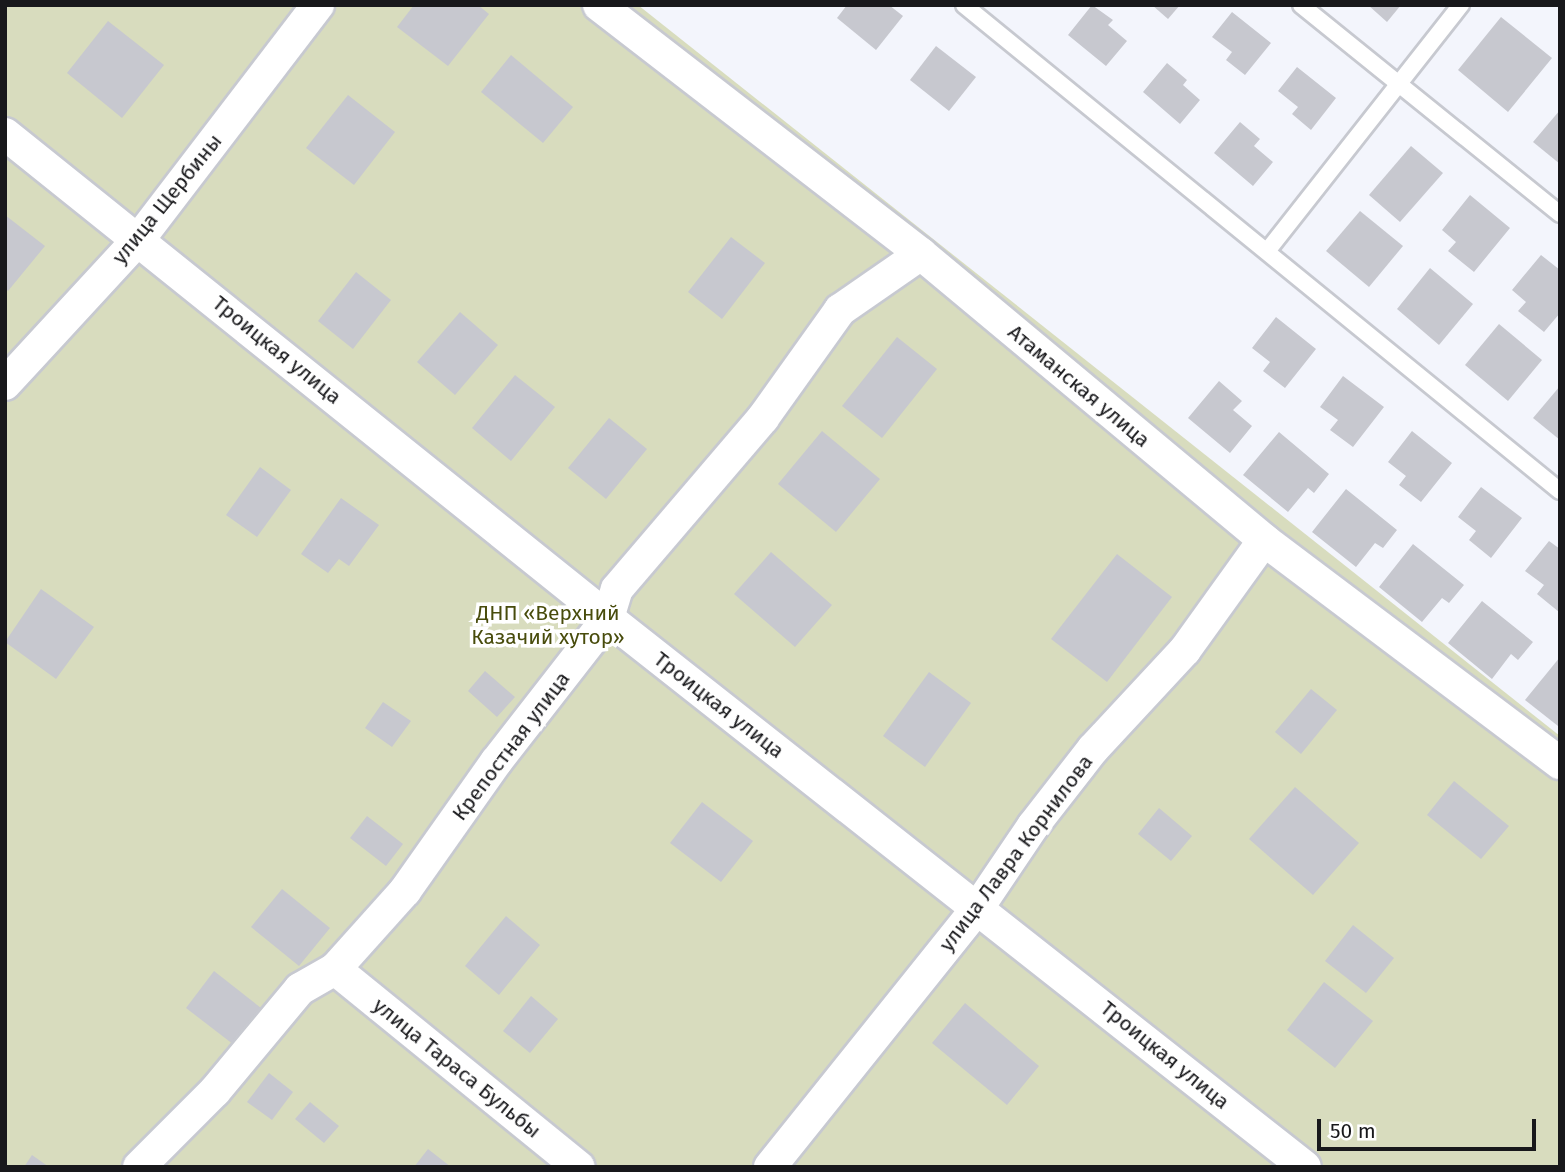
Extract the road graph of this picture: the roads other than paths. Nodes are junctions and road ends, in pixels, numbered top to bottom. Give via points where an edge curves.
1 (318, 5) edge
2 (599, 5) edge
3 (964, 5) edge
4 (1301, 5) edge
5 (1461, 5) edge
6 (1397, 82) junction
7 (5, 134) edge
8 (1560, 214) edge
9 (139, 239) junction
10 (1268, 250) junction
11 (921, 254) junction
12 (5, 384) edge
13 (1560, 491) edge
14 (1264, 540) junction
15 (608, 618) junction
16 (1560, 764) edge
17 (979, 906) junction
18 (335, 969) junction
19 (139, 1167) edge
20 (579, 1167) edge
21 (771, 1167) edge
22 (1305, 1167) edge

1 - 9 street, улица Щербины
2 - 11 street, Атаманская улица
3 - 10 lane
4 - 6 lane
5 - 6 lane
6 - 8 lane
6 - 10 lane
7 - 9 street, Троицкая улица
9 - 12 street, улица Щербины
9 - 15 street, Троицкая улица
10 - 13 lane
11 - 14 street, Атаманская улица
11 - 15 street, Крепостная улица via 840,310 763,418 617,589
14 - 16 street, Атаманская улица
14 - 17 street, улица Лавра Корнилова via 1185,650 1093,749 1032,826
15 - 17 street, Троицкая улица
15 - 18 street, Крепостная улица via 496,762 405,891
17 - 21 street, улица Лавра Корнилова
17 - 22 street, Троицкая улица
18 - 19 street, Крепостная улица via 300,989 215,1091
18 - 20 street, улица Тараса Бульбы

